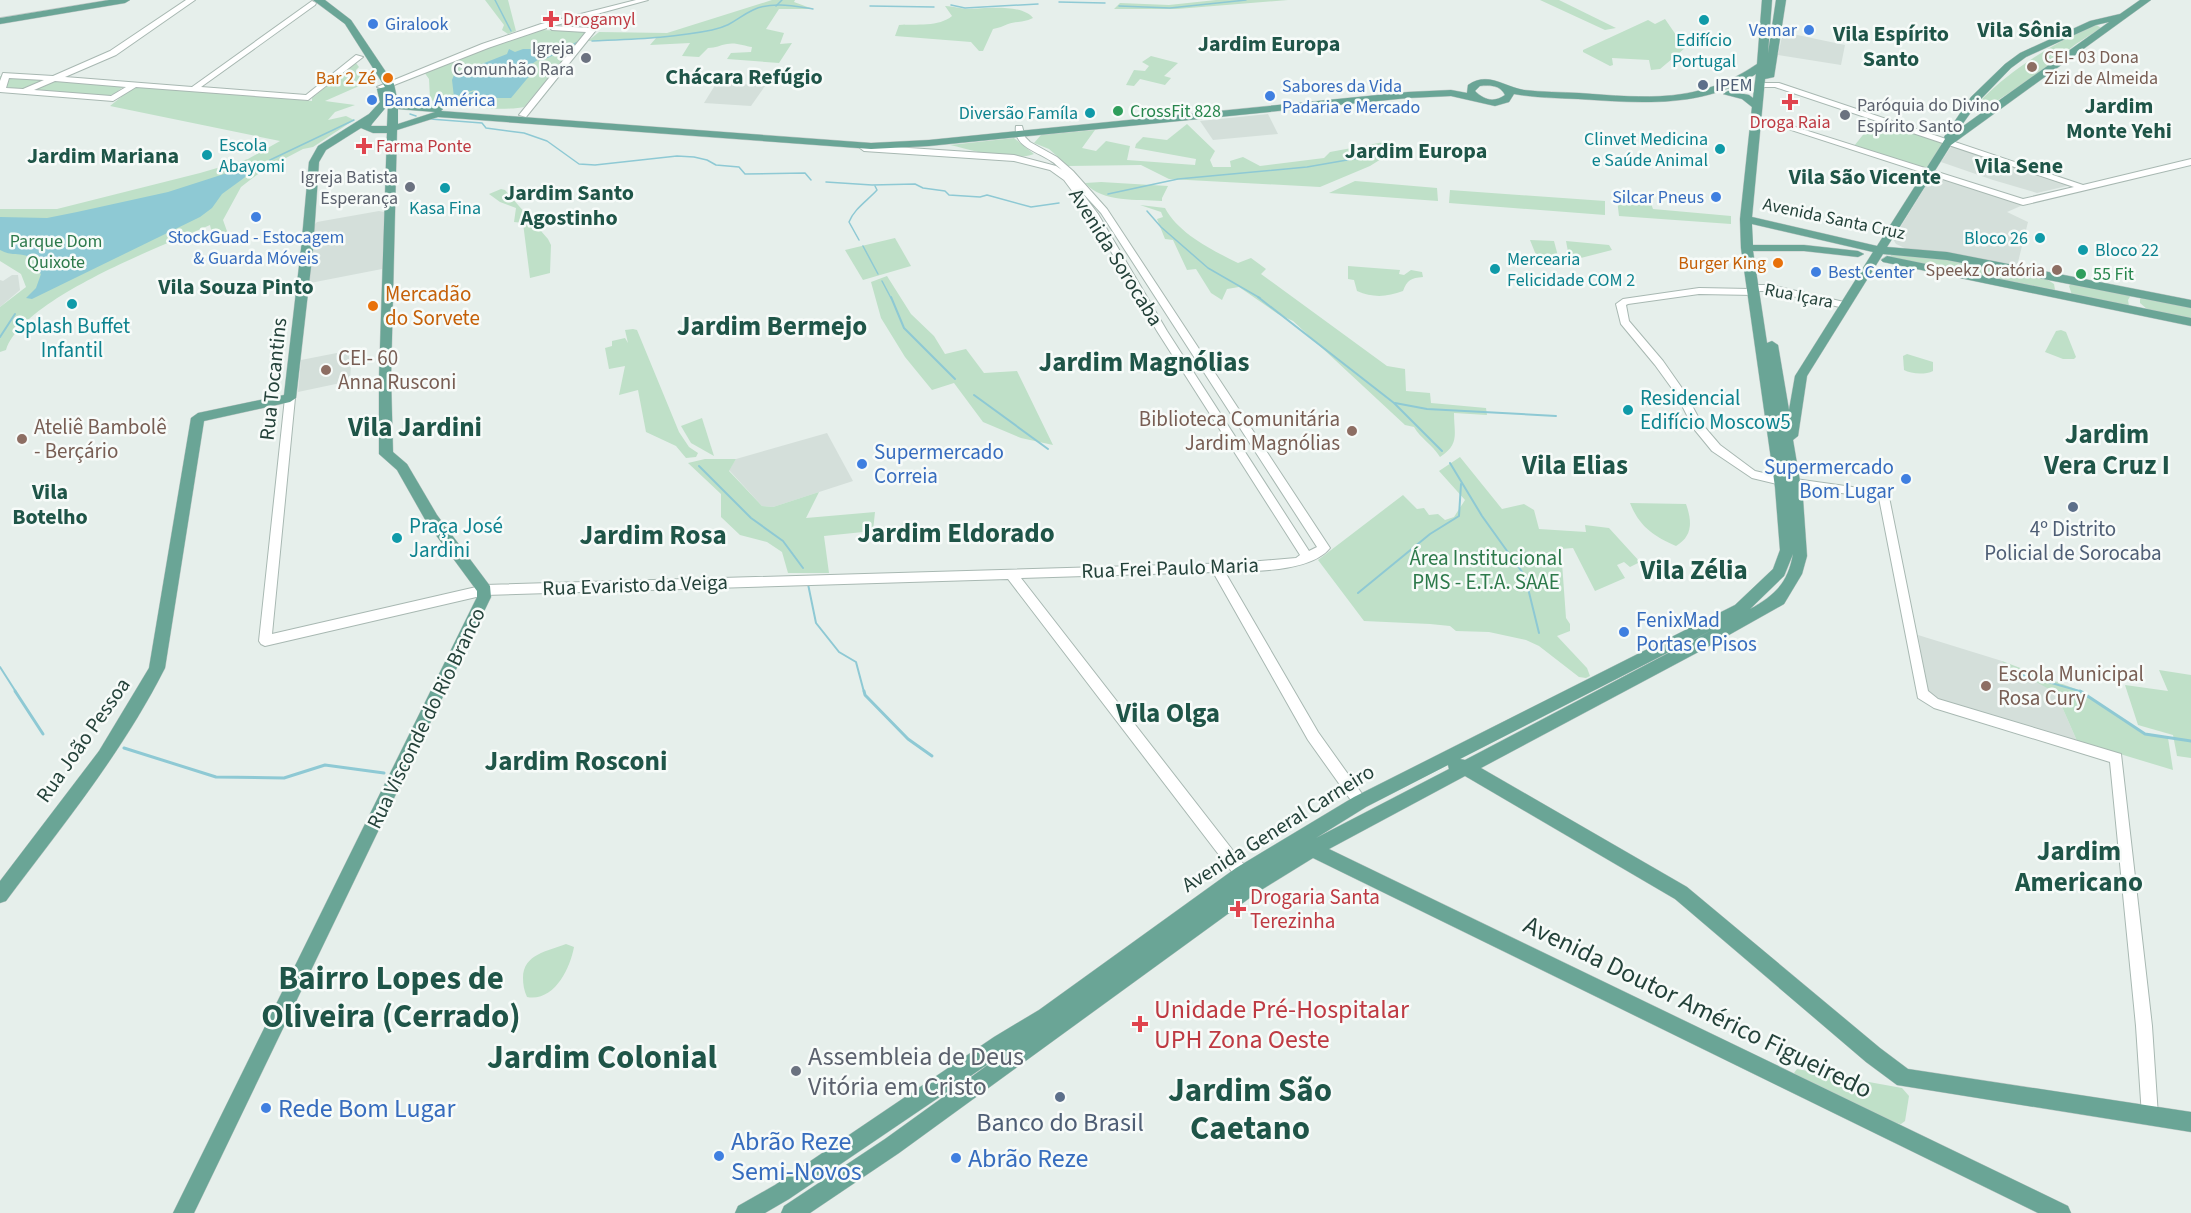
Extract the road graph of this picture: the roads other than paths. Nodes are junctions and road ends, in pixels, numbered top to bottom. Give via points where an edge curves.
1 (109, 0) edge
2 (125, 0) edge
3 (191, 0) edge
4 (644, 0) edge
5 (1767, 0) edge
6 (1781, 0) edge
7 (2146, 0) edge
8 (311, 1) edge
9 (2138, 7) junction
10 (1779, 16) junction
11 (0, 19) edge
12 (2093, 23) junction
13 (544, 26) junction
14 (2110, 28) junction
15 (1766, 35) junction
16 (359, 57) junction
17 (1761, 66) junction
18 (57, 78) junction
19 (135, 84) junction
20 (385, 85) junction
21 (1473, 85) junction
22 (194, 89) junction
23 (1, 90) edge
24 (24, 92) junction
25 (1509, 94) junction
26 (1762, 95) junction
27 (1475, 98) junction
28 (1581, 99) junction
29 (1286, 105) junction
30 (393, 106) junction
31 (374, 116) junction
32 (523, 116) junction
33 (1963, 116) junction
34 (1764, 120) junction
35 (1978, 121) junction
36 (1104, 123) junction
37 (393, 128) junction
38 (1020, 131) junction
39 (1040, 132) junction
40 (939, 139) junction
41 (1948, 142) junction
42 (833, 145) junction
43 (1034, 148) junction
44 (987, 156) junction
45 (1014, 158) junction
46 (2191, 162) edge
47 (1928, 172) junction
48 (2081, 188) junction
49 (1751, 220) junction
50 (1891, 235) junction
51 (1859, 245) junction
52 (1752, 248) junction
53 (1804, 248) junction
54 (1878, 254) junction
55 (1915, 254) junction
56 (2055, 276) junction
57 (1757, 289) junction
58 (2049, 294) junction
59 (2138, 302) junction
60 (2191, 304) edge
61 (1845, 305) junction
62 (2191, 322) edge
63 (290, 398) junction
64 (1789, 450) junction
65 (1789, 479) junction
66 (1324, 548) joint
67 (1308, 558) junction
68 (1217, 568) junction
69 (1012, 575) junction
70 (485, 590) junction
71 (265, 641) joint
72 (1436, 763) junction
73 (1474, 768) junction
74 (1360, 802) junction
75 (1312, 849) junction
76 (1247, 880) junction
77 (0, 895) edge
78 (2150, 1116) junction
79 (2191, 1122) edge
80 (183, 1211) edge
81 (745, 1213) edge
82 (791, 1213) edge
83 (2061, 1213) edge

1 - 11 main road
2 - 11 main road
3 - 18 street via 113,53
4 - 13 street
5 - 15 main road
6 - 10 main road
7 - 9 main road
8 - 16 main road via 340,21
8 - 20 main road via 342,16
8 - 22 street
9 - 12 main road via 2117,18
9 - 14 main road
10 - 15 main road via 1771,18
10 - 26 main road
12 - 14 main road
12 - 33 main road via 2007,66
13 - 20 street
13 - 32 street via 592,30
14 - 35 main road
15 - 17 main road
16 - 20 main road
16 - 22 street via 308,98
17 - 26 main road
17 - 28 main road via 1732,86 1681,98
18 - 19 street
18 - 23 street via 6,75
18 - 24 street
19 - 22 street
19 - 24 street via 113,99
20 - 30 main road, Rua Visconde do Rio Branco
20 - 31 main road via 385,102
21 - 25 main road via 1494,83
21 - 27 main road via 1470,91
21 - 29 main road
23 - 24 street
25 - 27 main road via 1494,103
25 - 28 main road
26 - 28 main road via 1728,94 1661,106
26 - 34 main road
26 - 41 street via 1776,85
26 - 49 main road
27 - 29 main road via 1442,93
29 - 36 main road
30 - 32 main road
30 - 37 main road, Rua Visconde do Rio Branco
31 - 37 main road via 367,123 368,129
31 - 63 main road, Rua Tocantins via 322,148 315,162
32 - 40 main road via 849,141
33 - 35 main road
33 - 41 main road
34 - 47 street
34 - 49 main road
35 - 41 main road
36 - 38 main road
36 - 39 main road
37 - 42 main road via 434,115
37 - 70 main road, Rua Visconde do Rio Branco via 386,454 402,467 432,519
38 - 39 main road
38 - 40 main road
38 - 43 street, Avenida Sorocaba
39 - 43 street via 1031,138
40 - 42 main road via 871,146
40 - 44 street via 940,146
41 - 47 main road
41 - 48 street
42 - 44 street
43 - 45 street via 1042,154 1039,157
43 - 66 street, Avenida Sorocaba via 1047,153 1070,173 1104,211
44 - 45 street, Avenida Sorocaba
45 - 67 street, Avenida Sorocaba via 1060,171 1094,214 1162,331
46 - 48 street
47 - 48 street via 2023,202
47 - 50 main road
49 - 51 main road, Avenida Santa Cruz
49 - 52 main road
50 - 54 main road
50 - 55 main road, Avenida Santa Cruz via 1893,246
51 - 53 main road via 1790,230 1777,230 1770,235 1778,244
51 - 54 main road, Avenida Santa Cruz
52 - 53 main road, Avenida Santa Cruz
52 - 57 main road
53 - 54 main road, Avenida Santa Cruz
54 - 55 main road, Avenida Santa Cruz
54 - 58 main road, Avenida Santa Cruz
54 - 61 main road
55 - 56 main road, Avenida Santa Cruz
56 - 58 main road via 2062,288
56 - 59 main road, Avenida Santa Cruz
57 - 61 street, Rua Içara
57 - 64 main road
57 - 65 main road
57 - 65 street, Rua Içara via 1672,293 1621,304 1624,322 1659,363 1716,448 1752,474
58 - 59 main road, Avenida Santa Cruz
59 - 60 main road, Avenida Santa Cruz
59 - 62 main road, Avenida Santa Cruz via 2152,314
61 - 64 main road via 1801,376
63 - 71 street, Rua Tocantins
63 - 77 main road, Rua João Pessoa via 198,418 157,668 124,728
64 - 65 main road
65 - 72 main road, Avenida General Carneiro via 1787,550 1779,572 1740,609
65 - 73 main road, Avenida General Carneiro via 1800,556 1795,574 1779,600
65 - 78 street via 1884,495 1922,694 1934,703 2116,758
66 - 67 street, Rua Frei Paulo Maria
67 - 68 street, Rua Frei Paulo Maria
68 - 69 street, Rua Frei Paulo Maria
68 - 74 street via 1313,736
69 - 70 street, Rua Evaristo da Veiga
69 - 76 street
70 - 71 street, Rua Evaristo da Veiga
70 - 80 main road, Rua Visconde do Rio Branco via 416,740
72 - 73 main road
72 - 74 main road, Avenida General Carneiro
73 - 75 main road, Avenida General Carneiro
73 - 78 main road via 1681,893 1904,1078
74 - 76 main road, Avenida General Carneiro
75 - 76 main road, Avenida General Carneiro
75 - 83 main road, Avenida Doutor Américo Figueiredo
76 - 81 main road, Avenida General Carneiro via 1046,1017
76 - 82 main road, Avenida General Carneiro via 892,1146
78 - 79 main road

